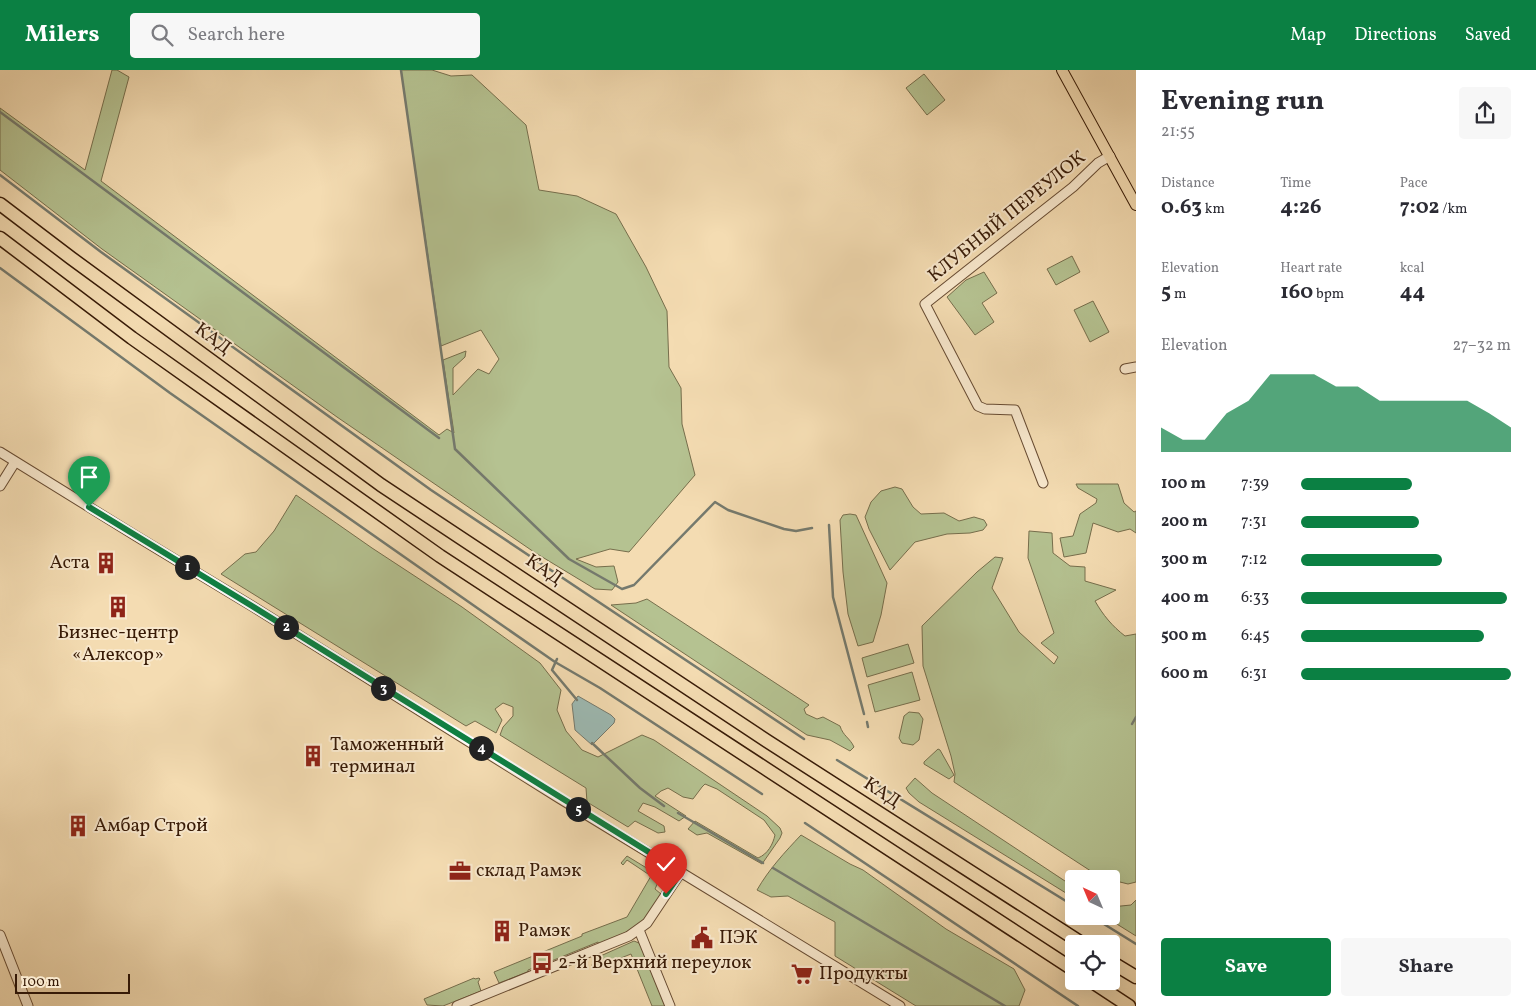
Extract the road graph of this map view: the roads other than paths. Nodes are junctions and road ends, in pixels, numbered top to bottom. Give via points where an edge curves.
1 (1063, 71) edge
2 (1110, 156) junction
3 (0, 204) edge
4 (1136, 205) edge
5 (0, 238) edge
6 (1136, 367) edge
7 (1125, 369) dead end
8 (0, 452) edge
9 (15, 462) junction
10 (1044, 483) dead end
11 (0, 486) edge
12 (681, 872) junction
13 (639, 930) junction
14 (0, 935) edge
15 (1069, 935) edge
16 (1065, 964) edge
17 (1120, 967) edge
18 (1136, 977) edge
19 (1105, 990) edge
20 (28, 1006) edge
21 (457, 1006) edge
22 (670, 1006) edge
23 (900, 1006) edge
24 (1129, 1006) edge

1 - 2 main road
2 - 4 main road
2 - 10 street, КЛУБНЫЙ ПЕРЕУЛОК via 925,304 978,406 1015,410
3 - 15 highway, КАД via 381,485 767,742
5 - 16 highway via 132,338 440,556
6 - 7 street
8 - 9 street
9 - 11 street
9 - 12 street
12 - 13 street
12 - 23 street
13 - 21 street
13 - 22 street
14 - 20 street
17 - 18 highway
19 - 24 highway

